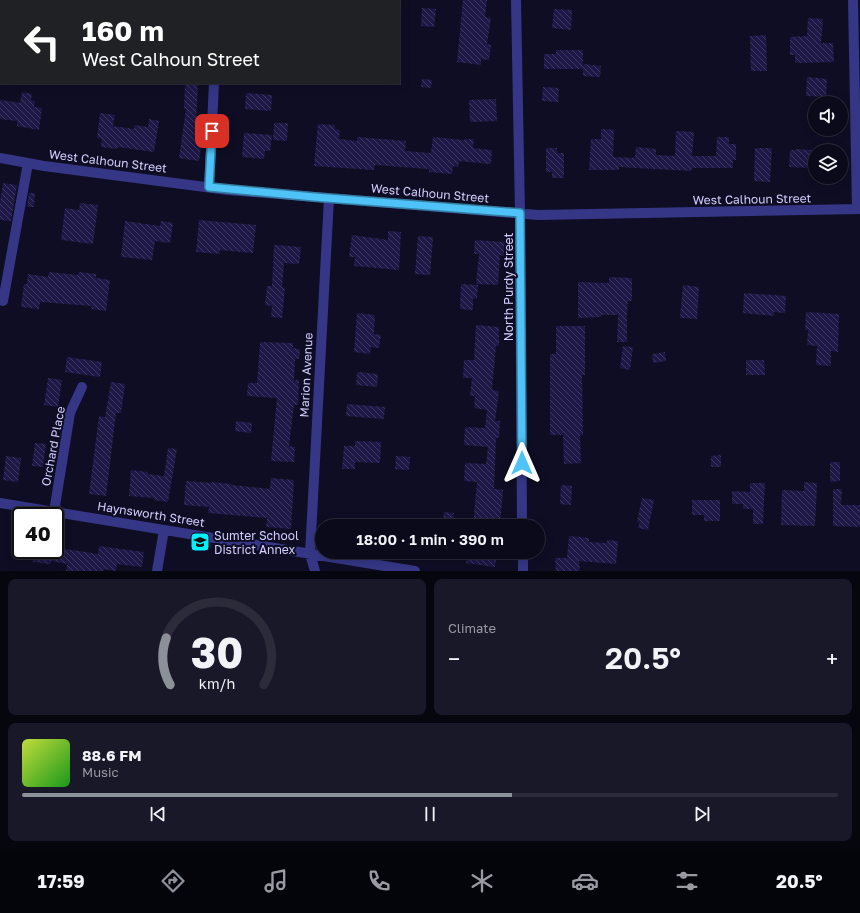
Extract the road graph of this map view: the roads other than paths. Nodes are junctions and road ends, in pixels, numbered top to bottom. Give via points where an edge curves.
1 (516, 0) edge
2 (853, 0) edge
3 (214, 84) edge
4 (0, 158) edge
5 (28, 163) junction
6 (209, 187) junction
7 (329, 198) junction
8 (858, 209) edge
9 (520, 213) junction
10 (3, 301) dead end
11 (82, 387) dead end
12 (0, 503) edge
13 (24, 507) edge
14 (55, 507) edge
15 (64, 514) edge
16 (522, 519) edge
17 (164, 530) junction
18 (310, 554) junction
19 (523, 559) edge
20 (157, 571) edge
21 (315, 571) edge
22 (415, 571) edge
23 (523, 571) edge

1 - 9 street, North Purdy Street
2 - 8 street
3 - 6 street
4 - 5 street, West Calhoun Street
5 - 6 street, West Calhoun Street
5 - 10 street
6 - 7 street, West Calhoun Street
7 - 9 street, West Calhoun Street
7 - 18 street, Marion Avenue
8 - 9 street, West Calhoun Street via 579,215
9 - 16 street, North Purdy Street
11 - 14 street, Orchard Place via 70,413
12 - 13 street, Haynsworth Street
15 - 17 street, Haynsworth Street
17 - 18 street, Haynsworth Street
17 - 20 street
18 - 21 street, Marion Avenue
18 - 22 street, Haynsworth Street
19 - 23 street

